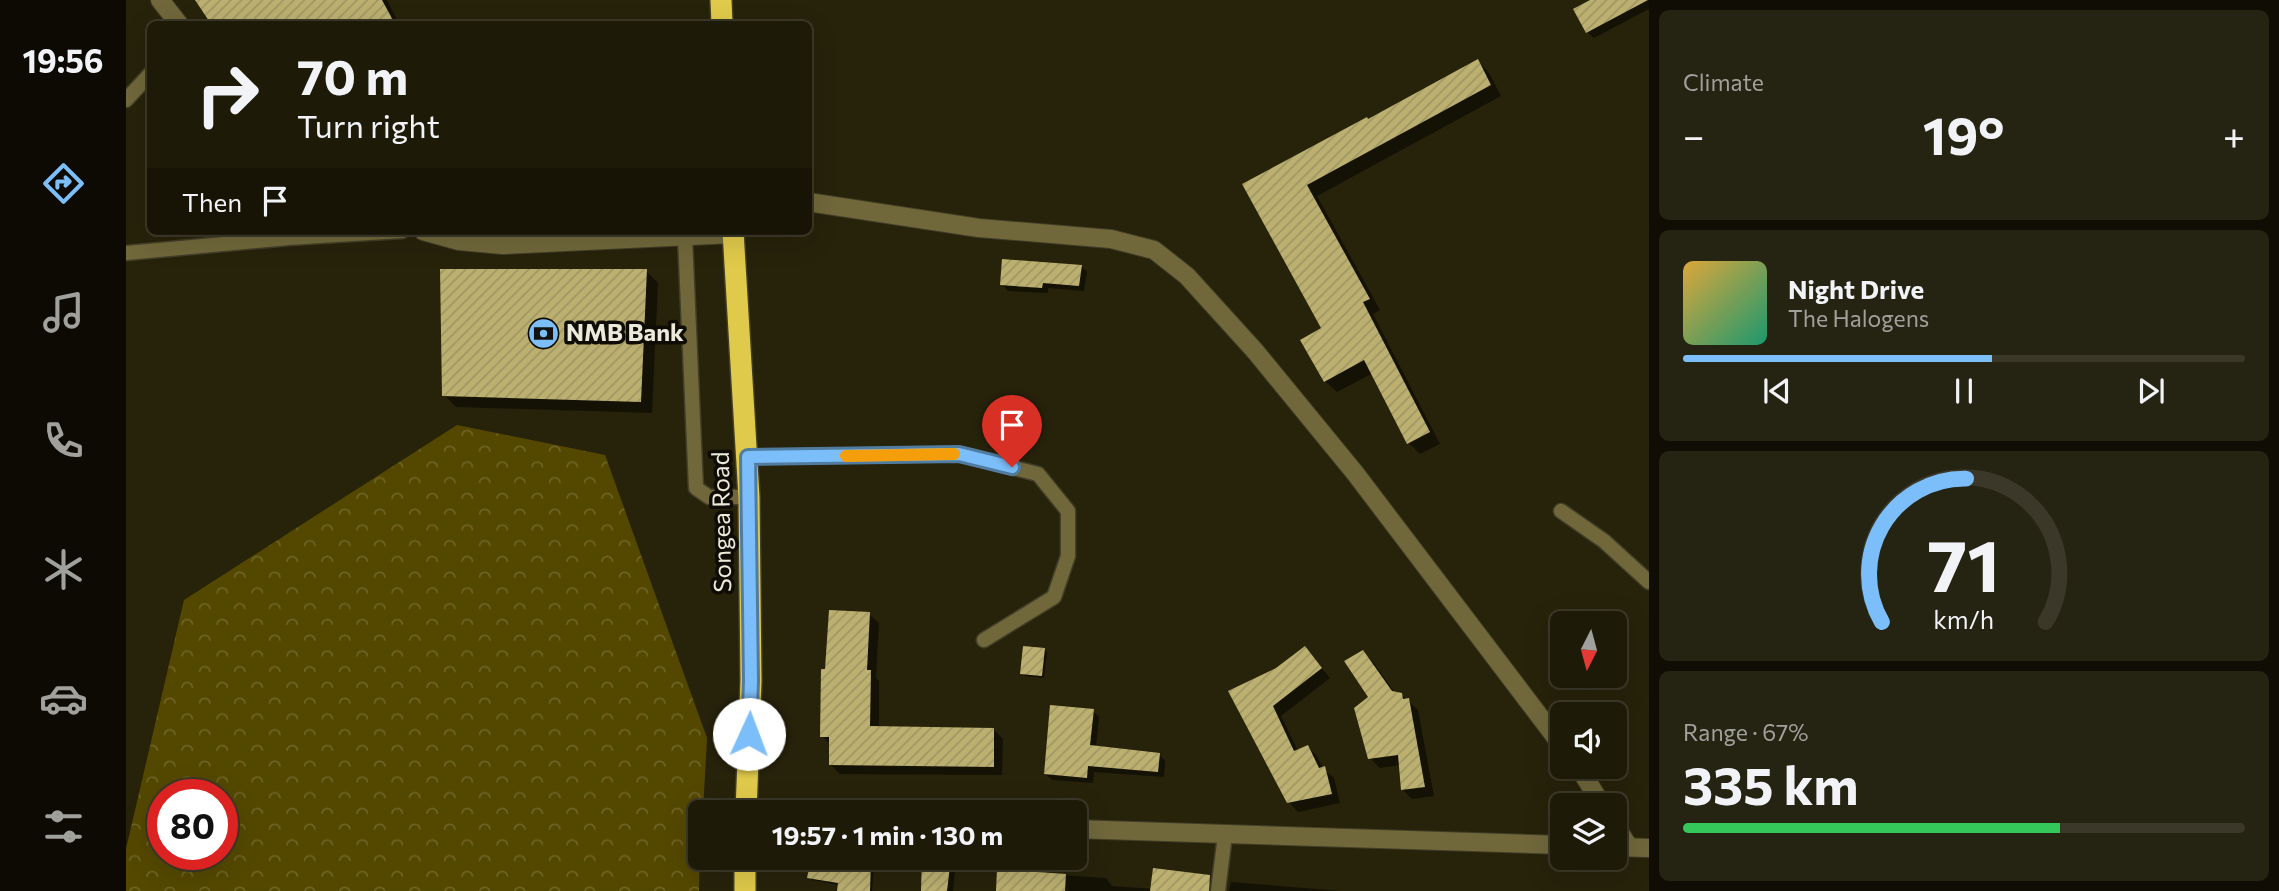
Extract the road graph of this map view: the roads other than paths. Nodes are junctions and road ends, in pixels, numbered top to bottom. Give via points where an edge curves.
1 (160, 0) edge
2 (721, 0) edge
3 (177, 21) edge
4 (722, 21) edge
5 (147, 77) edge
6 (126, 100) edge
7 (812, 203) edge
8 (337, 235) edge
9 (437, 235) edge
10 (714, 235) edge
11 (733, 235) edge
12 (685, 238) junction
13 (126, 253) edge
14 (748, 457) junction
15 (749, 497) junction
16 (1560, 511) dead end
17 (1649, 582) edge
18 (984, 640) dead end
19 (1550, 730) edge
20 (746, 800) edge
21 (1087, 830) edge
22 (1225, 835) junction
23 (1550, 845) edge
24 (1627, 847) edge
25 (1649, 848) edge
26 (745, 870) edge
27 (745, 891) edge
28 (1218, 891) edge

1 - 3 street
2 - 4 highway
5 - 6 lane
7 - 19 street via 978,228 1111,239 1154,250 1187,276 1255,351 1355,473
8 - 13 lane
9 - 12 street via 503,245
10 - 12 street
11 - 14 highway, Songea Road
12 - 15 lane via 696,488 709,497
14 - 15 highway, Songea Road
14 - 18 lane via 959,454 1038,474 1068,511 1068,556 1054,597
15 - 20 highway, Songea Road via 751,681
16 - 17 lane via 1604,541
21 - 22 street
22 - 23 street
22 - 28 lane
24 - 25 street
26 - 27 highway

